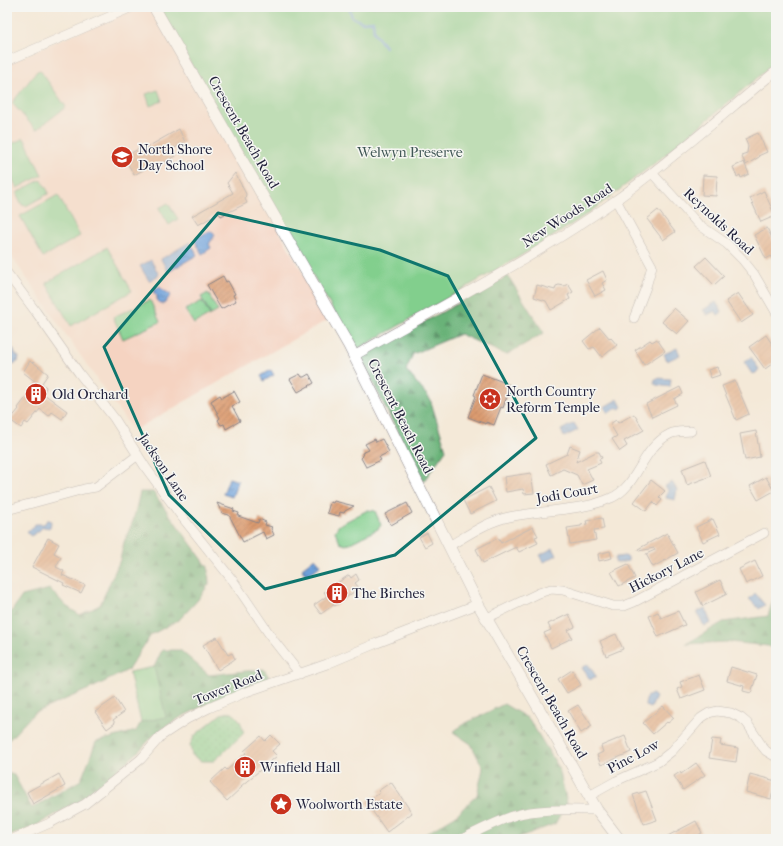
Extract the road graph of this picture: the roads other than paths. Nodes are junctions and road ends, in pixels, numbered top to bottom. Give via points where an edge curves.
1 (132, 7) edge
2 (154, 7) edge
3 (7, 60) edge
4 (776, 71) edge
5 (652, 174) junction
6 (616, 200) junction
7 (7, 273) edge
8 (776, 312) edge
9 (634, 318) dead end
10 (354, 356) junction
11 (691, 431) dead end
12 (138, 455) junction
13 (7, 510) edge
14 (764, 533) dead end
15 (449, 546) junction
16 (478, 604) junction
17 (487, 618) junction
18 (300, 674) junction
19 (776, 757) edge
20 (589, 796) junction
21 (597, 810) junction
22 (13, 839) edge
23 (462, 839) edge
24 (620, 839) edge

1 - 3 street
2 - 10 street, Crescent Beach Road
4 - 5 street, New Woods Road
5 - 6 street, New Woods Road
5 - 8 street, Reynolds Road via 698,224 727,244 742,259 754,274
6 - 9 street via 652,266
6 - 10 street, New Woods Road via 513,266
7 - 12 street, Jackson Lane via 114,418
10 - 15 street, Crescent Beach Road
11 - 15 street, Jodi Court via 671,434 659,441 646,455 634,478 612,498 588,505 508,517 482,527
12 - 13 street via 96,487
12 - 18 street, Jackson Lane
14 - 17 street, Hickory Lane via 624,606 613,606 563,590 551,589
15 - 16 street, Crescent Beach Road
16 - 17 street, Crescent Beach Road
16 - 18 street, Tower Road
17 - 20 street, Crescent Beach Road
18 - 22 street, Tower Road via 246,692 187,719 161,736 141,759 85,804
19 - 20 street, Pine Low via 766,751 741,718 717,711 701,718 672,751 658,762
20 - 21 street, Crescent Beach Road
21 - 23 street via 552,810 516,815
21 - 24 street, Crescent Beach Road

